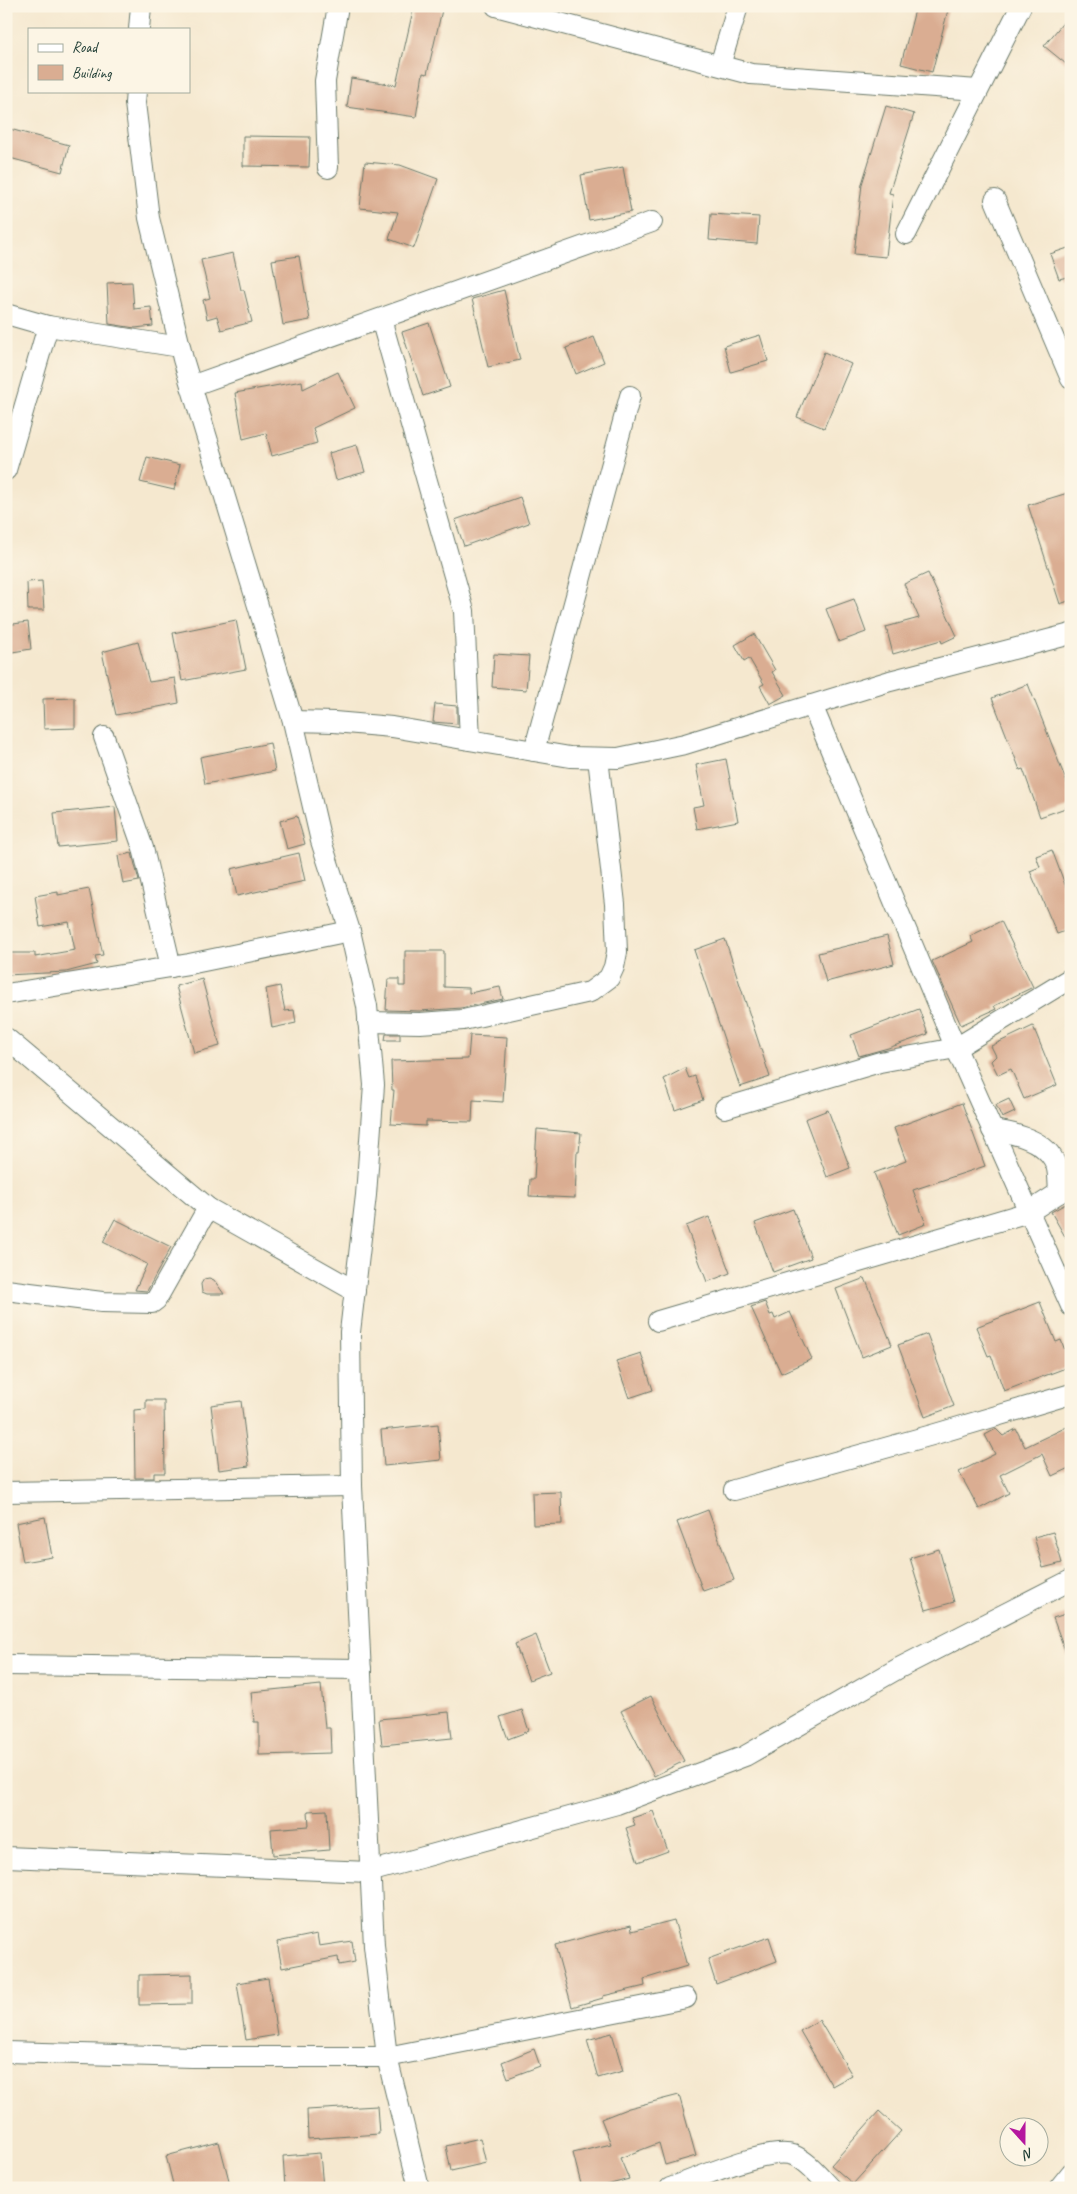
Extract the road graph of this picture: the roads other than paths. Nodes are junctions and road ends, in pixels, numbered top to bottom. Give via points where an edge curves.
1 (141, 6) edge
2 (338, 6) edge
3 (496, 6) edge
4 (738, 6) edge
5 (1021, 6) edge
6 (139, 28) edge
7 (720, 65) junction
8 (978, 90) junction
9 (136, 92) edge
10 (328, 168) dead end
11 (995, 200) dead end
12 (652, 222) dead end
13 (906, 234) dead end
14 (6, 314) edge
15 (381, 319) junction
16 (48, 326) junction
17 (180, 347) junction
18 (1071, 379) edge
19 (191, 386) junction
20 (630, 396) dead end
21 (6, 470) edge
22 (1071, 634) edge
23 (812, 705) junction
24 (293, 722) junction
25 (104, 737) dead end
26 (470, 740) junction
27 (534, 751) junction
28 (598, 758) junction
29 (350, 931) junction
30 (171, 966) junction
31 (1071, 978) edge
32 (6, 994) edge
33 (368, 1022) junction
34 (6, 1038) edge
35 (956, 1048) junction
36 (725, 1108) dead end
37 (992, 1130) junction
38 (1065, 1189) edge
39 (208, 1208) junction
40 (1029, 1212) junction
41 (6, 1290) edge
42 (355, 1291) junction
43 (1071, 1306) edge
44 (658, 1321) dead end
45 (1071, 1394) edge
46 (352, 1486) junction
47 (734, 1490) dead end
48 (6, 1492) edge
49 (1071, 1580) edge
50 (6, 1665) edge
51 (361, 1669) junction
52 (6, 1857) edge
53 (369, 1872) junction
54 (686, 1998) dead end
55 (6, 2052) edge
56 (387, 2057) junction
57 (1071, 2173) edge
58 (419, 2188) edge
59 (670, 2188) edge
60 (832, 2188) edge
61 (1059, 2188) edge

1 - 6 street
2 - 10 street via 325,81
3 - 7 street
4 - 7 street
5 - 8 street
7 - 8 street via 780,78
8 - 13 street
9 - 17 street via 149,218
11 - 18 street
12 - 15 street
14 - 16 street
15 - 19 street
15 - 26 street via 464,611
16 - 17 street
16 - 21 street
17 - 19 street
19 - 24 street
20 - 27 street
22 - 23 street
23 - 28 street via 685,744 618,758
23 - 35 street
24 - 26 street via 392,727
24 - 29 street via 321,841
25 - 30 street via 143,848
26 - 27 street
27 - 28 street
28 - 33 street via 615,904 617,952 609,978 590,992 463,1020
29 - 30 street
29 - 33 street
30 - 32 street
31 - 35 street
33 - 42 street via 374,1086
34 - 39 street
35 - 36 street via 880,1062
35 - 37 street
37 - 38 street via 1029,1139 1047,1151
37 - 40 street
38 - 40 street
39 - 41 street via 152,1302 102,1302
39 - 42 street
40 - 43 street
40 - 44 street
42 - 46 street via 350,1332
45 - 47 street
46 - 48 street
46 - 51 street
49 - 53 street via 899,1668 745,1756 617,1804
50 - 51 street
51 - 53 street
52 - 53 street
53 - 56 street
54 - 56 street
55 - 56 street via 182,2057
56 - 58 street
57 - 61 street
59 - 60 street via 765,2155 781,2153 805,2162

